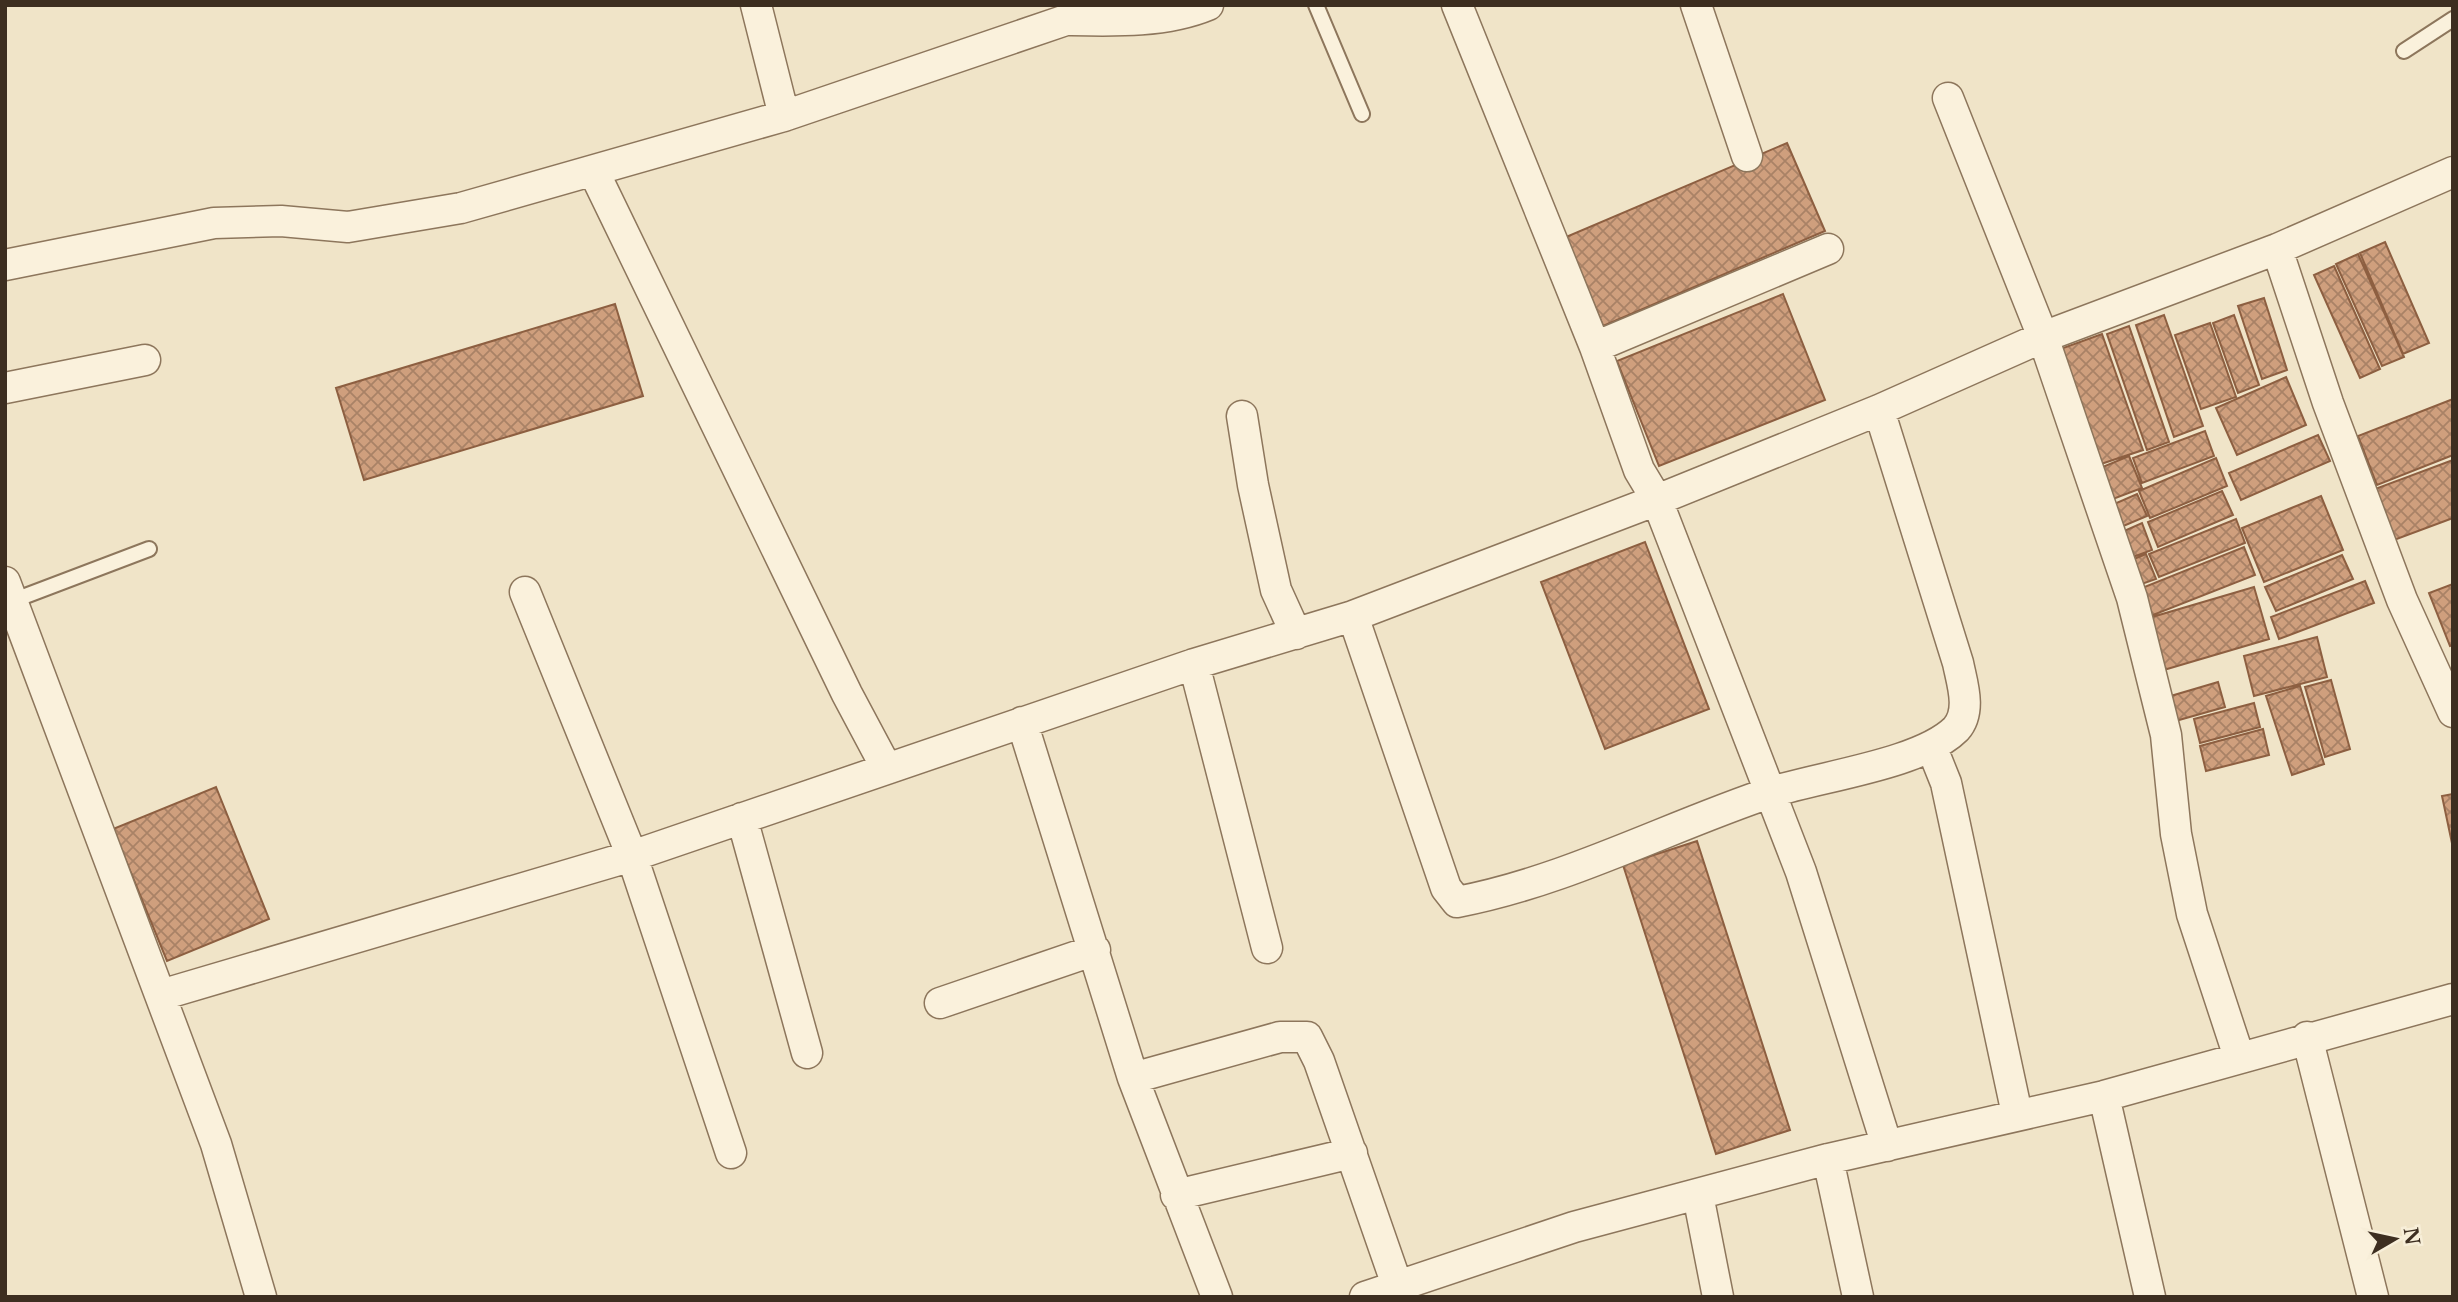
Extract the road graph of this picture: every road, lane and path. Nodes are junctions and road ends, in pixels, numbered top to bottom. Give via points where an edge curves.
1 (756, 5) edge
2 (1208, 5) edge
3 (1316, 5) edge
4 (1457, 5) edge
5 (1696, 5) edge
6 (1109, 13) edge
7 (2453, 19) edge
8 (2404, 51) dead end
9 (1948, 98) dead end
10 (1362, 114) dead end
11 (784, 116) junction
12 (1747, 156) dead end
13 (594, 172) junction
14 (2453, 172) edge
15 (1828, 249) dead end
16 (2277, 249) junction
17 (5, 265) edge
18 (2043, 337) junction
19 (1595, 347) junction
20 (145, 360) dead end
21 (5, 388) edge
22 (1879, 410) junction
23 (1242, 416) dead end
24 (1657, 500) junction
25 (149, 549) dead end
26 (9, 591) edge
27 (525, 592) dead end
28 (1353, 616) junction
29 (1296, 634) junction
30 (1194, 664) junction
31 (2453, 712) edge
32 (1022, 722) junction
33 (1932, 748) junction
34 (887, 769) junction
35 (1772, 792) junction
36 (742, 818) junction
37 (632, 856) junction
38 (1268, 948) dead end
39 (1095, 950) junction
40 (161, 995) junction
41 (2453, 999) edge
42 (940, 1003) dead end
43 (2308, 1037) junction
44 (807, 1053) dead end
45 (2239, 1057) junction
46 (1133, 1078) junction
47 (2104, 1096) junction
48 (2017, 1114) junction
49 (1887, 1146) junction
50 (730, 1153) dead end
51 (1352, 1153) junction
52 (1828, 1159) junction
53 (1176, 1195) junction
54 (1698, 1195) junction
55 (1397, 1285) junction
56 (261, 1297) edge
57 (1217, 1297) edge
58 (1365, 1297) edge
59 (1718, 1297) edge
60 (1858, 1297) edge
61 (2150, 1297) edge
62 (2373, 1297) edge

1 - 11 street
2 - 6 street via 1187,14
3 - 10 lane
4 - 19 street
5 - 12 street
6 - 11 street via 1066,20
7 - 8 lane
9 - 18 street
11 - 13 street
13 - 17 street via 461,208 383,223 348,227 281,221 214,223
13 - 34 street
14 - 16 street
15 - 19 street
16 - 18 street
16 - 31 street via 2328,403 2402,600
18 - 22 street
18 - 45 street via 2132,598 2166,734 2176,834 2192,914
19 - 24 street via 1639,470
20 - 21 street
22 - 24 street
22 - 33 street via 1955,650 1966,703 1958,727
23 - 29 street via 1276,590
24 - 28 street
24 - 35 street
25 - 26 lane
26 - 40 street
27 - 37 street
28 - 29 street
28 - 35 street via 1446,888 1457,902 1493,895 1597,860
29 - 30 street
30 - 32 street
30 - 38 street
32 - 34 street
32 - 39 street
33 - 35 street
33 - 48 street via 1946,783
34 - 36 street
35 - 49 street
36 - 37 street
36 - 44 street
37 - 40 street
37 - 50 street
39 - 42 street
39 - 46 street
40 - 56 street via 216,1144
41 - 43 street
43 - 45 street
43 - 62 street
45 - 47 street
46 - 51 street via 1280,1037 1307,1037
46 - 53 street
47 - 48 street
47 - 61 street
48 - 49 street
49 - 52 street
51 - 53 street
51 - 55 street
52 - 54 street
52 - 60 street
53 - 57 street
54 - 55 street via 1574,1227
54 - 59 street
55 - 58 street

